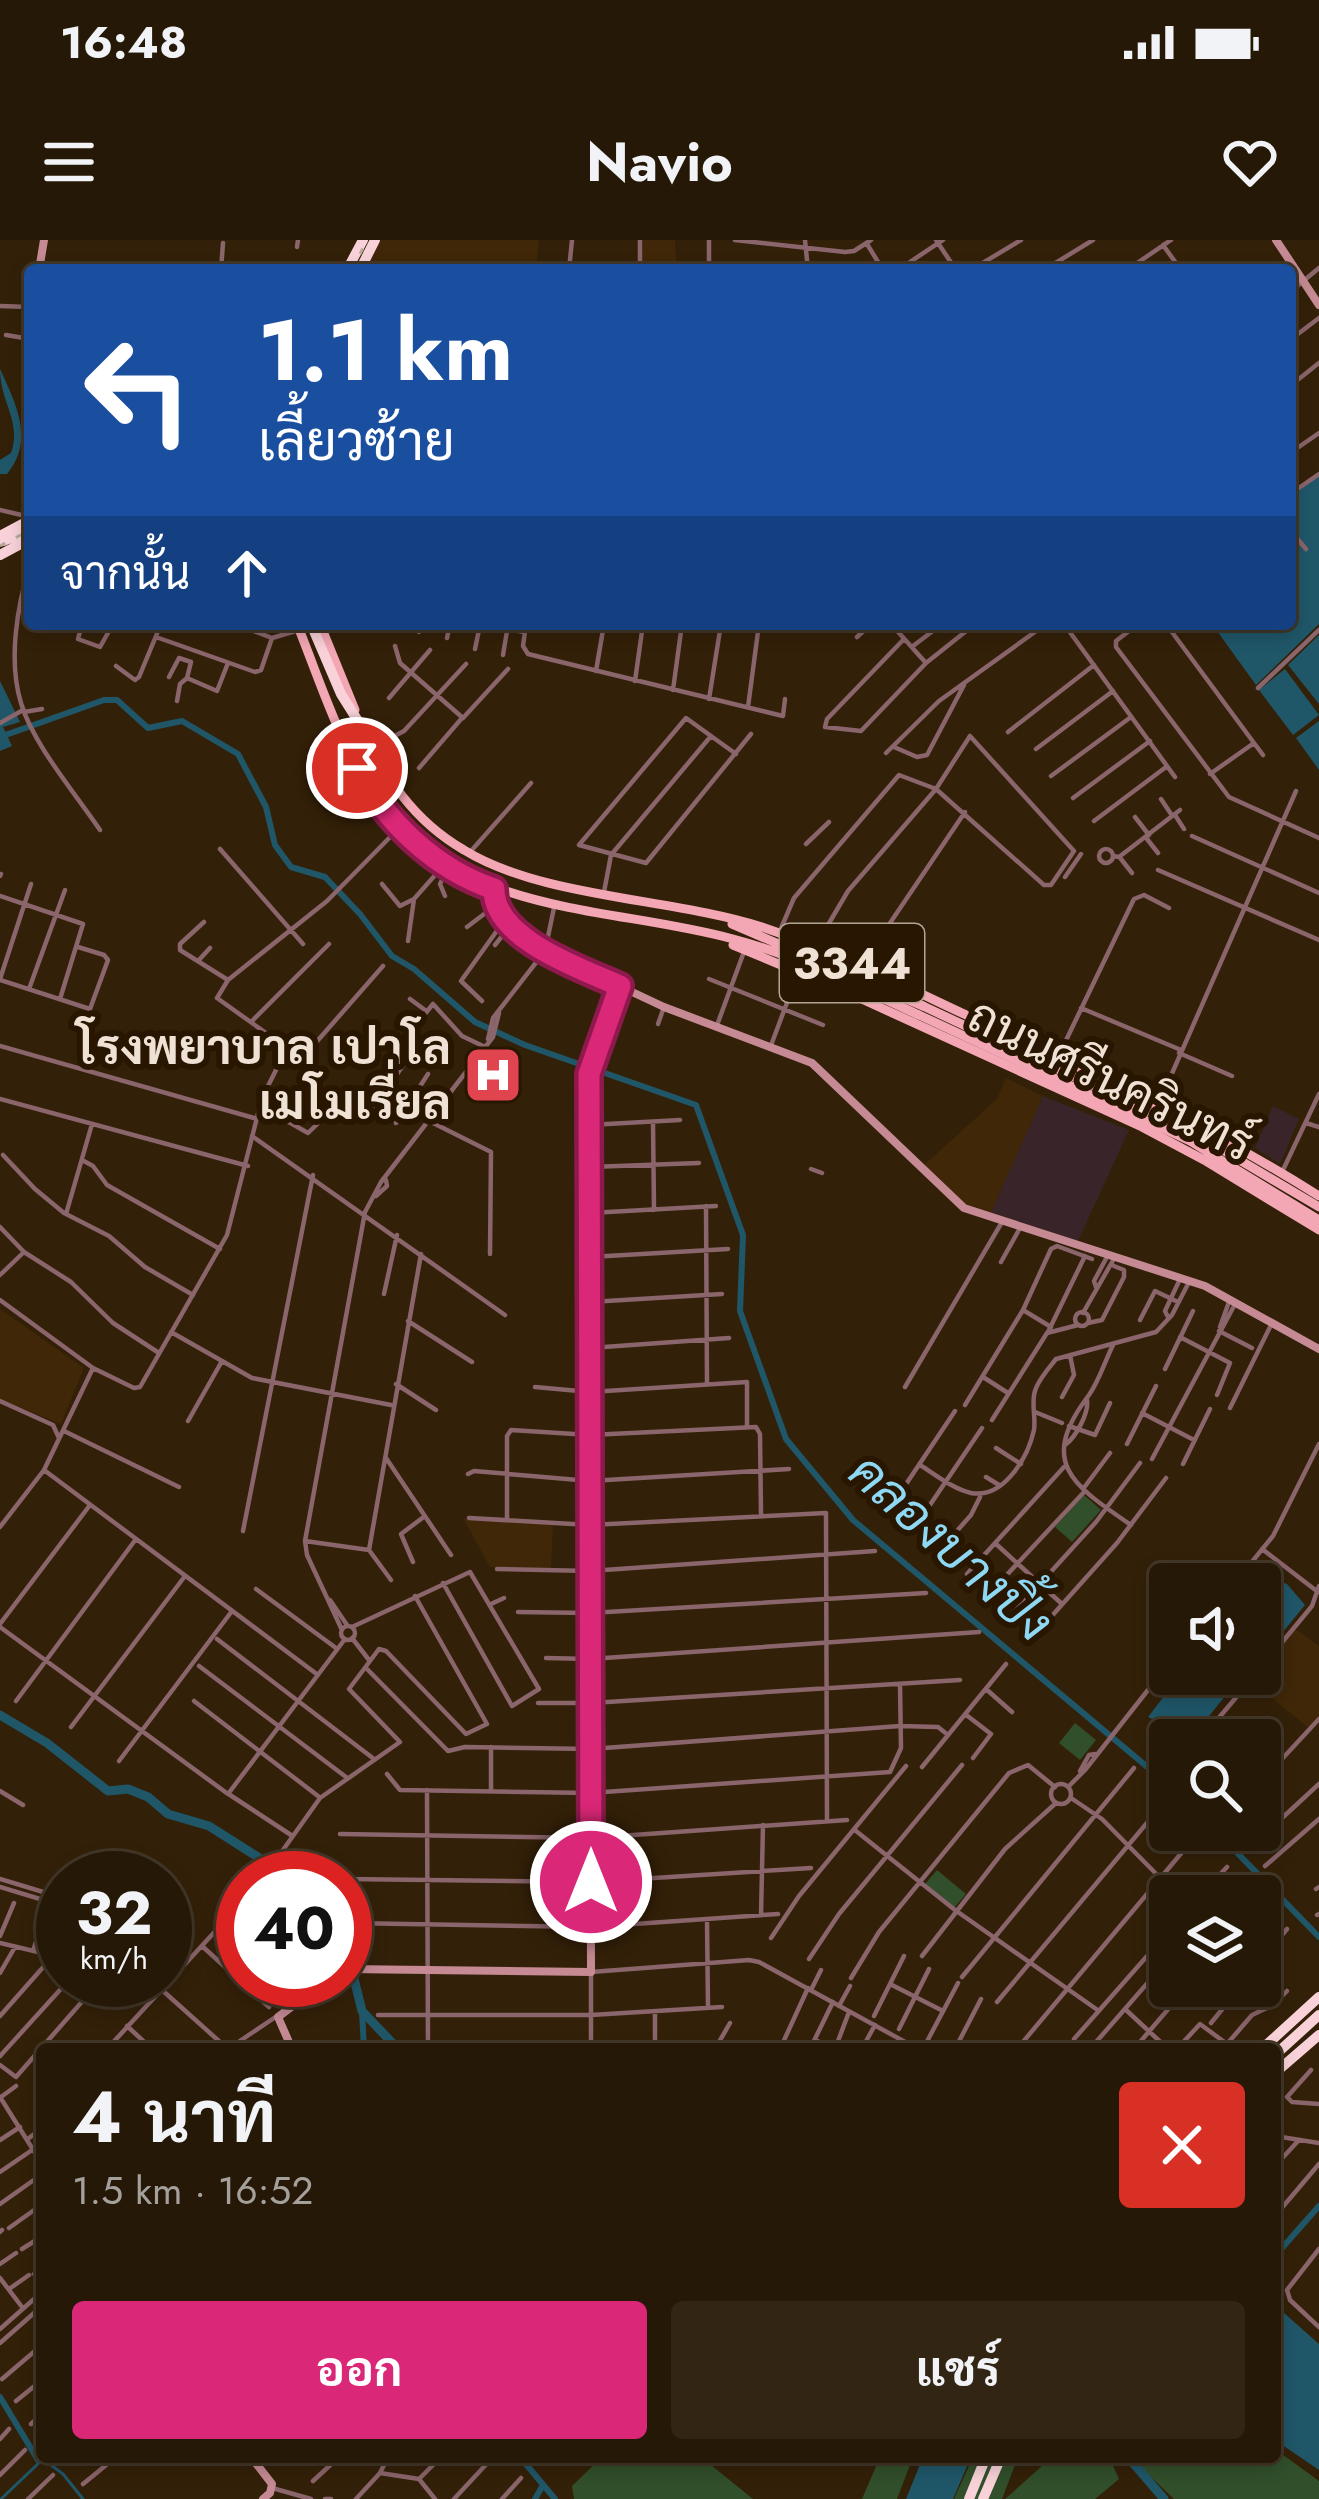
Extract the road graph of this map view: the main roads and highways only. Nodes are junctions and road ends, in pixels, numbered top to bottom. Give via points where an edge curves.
1 (310, 630) edge
2 (310, 630) edge
3 (363, 729) joint
4 (669, 905) junction
5 (665, 925) junction
6 (921, 1011) junction
7 (1026, 1042) junction
8 (1015, 1069) junction
9 (1093, 1073) junction
10 (1082, 1099) junction
11 (1192, 1137) junction
12 (1319, 1196) edge
13 (1319, 1207) edge
14 (1319, 1220) edge
15 (1319, 1230) edge
16 (1319, 1997) edge
17 (1319, 2015) edge
18 (1319, 2036) edge
19 (1269, 2043) edge
20 (1281, 2050) edge
21 (1281, 2068) edge
22 (984, 2463) edge
23 (998, 2463) edge
24 (969, 2499) edge
25 (983, 2499) edge

1 - 3 highway
2 - 5 main road, ถนนศรีนครินทร์ / 3344 via 353,761 400,827 446,866 494,889
3 - 4 main road, ถนนศรีนครินทร์ / 3344 via 390,782 423,821 474,856 516,874
4 - 6 main road, ถนนศรีนครินทร์ / 3344 via 774,940
4 - 7 main road, ถนนศรีนครินทร์ / 3344 via 779,933
5 - 6 main road, ถนนศรีนครินทร์ / 3344 via 792,958
5 - 8 main road, ถนนศรีนครินทร์ / 3344 via 799,970
6 - 11 main road, ถนนศรีนครินทร์ / 3344, bridge
7 - 8 main road via 1031,1063
7 - 9 main road, ถนนศรีนครินทร์ / 3344
8 - 10 main road, ถนนศรีนครินทร์ / 3344
9 - 10 main road via 1075,1081
9 - 12 main road, ถนนศรีนครินทร์ / 3344
10 - 15 main road, ถนนศรีนครินทร์ / 3344
11 - 13 main road, ถนนศรีนครินทร์ / 3344
11 - 14 main road, ถนนศรีนครินทร์ / 3344
16 - 19 highway
17 - 20 highway
18 - 21 highway
22 - 24 highway
23 - 25 highway

